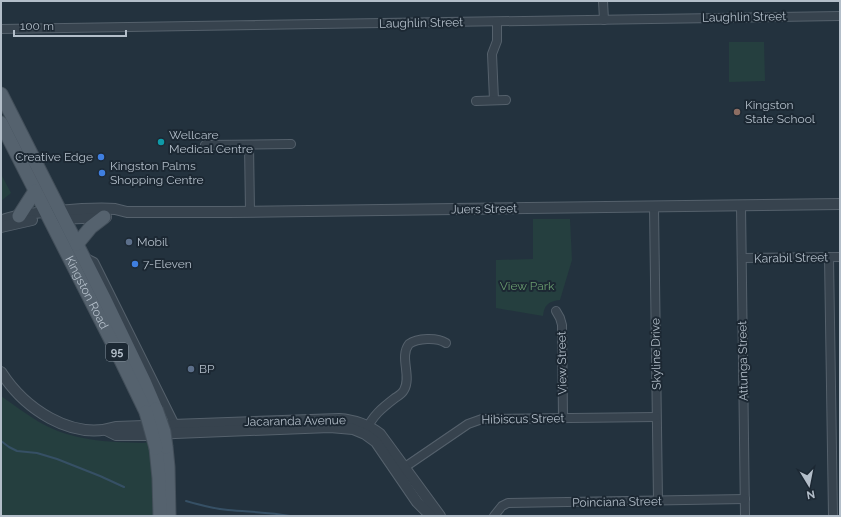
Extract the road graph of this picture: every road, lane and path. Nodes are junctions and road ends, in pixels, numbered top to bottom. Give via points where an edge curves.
1 (604, 1) edge
2 (840, 16) edge
3 (604, 20) junction
4 (497, 22) junction
5 (1, 29) edge
6 (1, 94) edge
7 (494, 100) junction
8 (506, 100) dead end
9 (476, 101) dead end
10 (1, 123) edge
11 (291, 144) dead end
12 (249, 145) junction
13 (205, 146) dead end
14 (36, 191) junction
15 (840, 204) edge
16 (741, 205) junction
17 (654, 207) junction
18 (128, 212) junction
19 (250, 212) junction
20 (56, 215) junction
21 (19, 216) junction
22 (104, 217) junction
23 (1, 222) edge
24 (1, 227) edge
25 (77, 244) junction
26 (84, 257) junction
27 (840, 257) edge
28 (742, 258) junction
29 (829, 258) junction
30 (556, 311) dead end
31 (446, 343) dead end
32 (1, 372) edge
33 (151, 411) junction
34 (656, 417) junction
35 (563, 418) junction
36 (175, 425) junction
37 (106, 430) junction
38 (367, 430) junction
39 (161, 447) junction
40 (405, 468) junction
41 (415, 491) junction
42 (745, 499) junction
43 (658, 501) junction
44 (835, 512) edge
45 (160, 516) edge
46 (169, 516) edge
47 (431, 516) edge
48 (440, 516) edge
49 (494, 516) edge
50 (745, 516) edge

1 - 3 street
2 - 3 street, Laughlin Street
3 - 4 street, Laughlin Street
4 - 5 street, Laughlin Street
4 - 7 street via 498,41 492,54
6 - 20 main road, Kingston Road / 95
7 - 8 street
7 - 9 street
10 - 14 main road, Kingston Road / 95
11 - 12 street
12 - 13 street
12 - 19 street
14 - 20 main road, Kingston Road / 95
14 - 21 main road
15 - 16 street, Juers Street
16 - 17 street, Juers Street
16 - 28 street, Attunga Street
17 - 19 street, Juers Street
17 - 34 street, Skyline Drive
18 - 19 street, Juers Street
18 - 20 street, Juers Street via 115,209
18 - 22 street, Juers Street
20 - 21 street
20 - 22 street, Juers Street
20 - 24 street
20 - 25 main road, Kingston Road / 95
20 - 33 main road, Kingston Road / 95 via 117,352
21 - 23 street
22 - 25 main road via 91,227
25 - 26 main road, Kingston Road / 95
26 - 33 main road, Kingston Road / 95 via 141,374
26 - 36 street, Kingston Road via 94,262
27 - 29 street, Karabil Street
28 - 29 street, Karabil Street
28 - 42 street, Attunga Street
29 - 44 street
30 - 35 street, View Street via 562,325
31 - 38 street via 441,340 416,340 409,344 405,353 405,389 374,416
32 - 37 street, Jacaranda Avenue via 15,391 46,416 73,426
33 - 39 main road, Kingston Road / 95, bridge via 162,425
34 - 35 street, Hibiscus Street
34 - 43 street, Skyline Drive
35 - 40 street, Hibiscus Street via 478,419
36 - 37 street, Jacaranda Avenue via 116,427
36 - 38 street, Jacaranda Avenue via 339,419 353,420
37 - 38 street, Jacaranda Avenue via 116,435 146,436 330,427
38 - 40 street, Jacaranda Avenue via 380,434
38 - 41 street, Jacaranda Avenue
39 - 45 main road, Kingston Road / 95
39 - 46 main road, Kingston Road / 95 via 168,474
40 - 41 street, Jacaranda Avenue
41 - 47 street, Jacaranda Avenue via 417,502
41 - 48 street, Jacaranda Avenue
42 - 43 street, Poinciana Street
42 - 50 street, Attunga Street
43 - 49 street, Poinciana Street via 508,503

